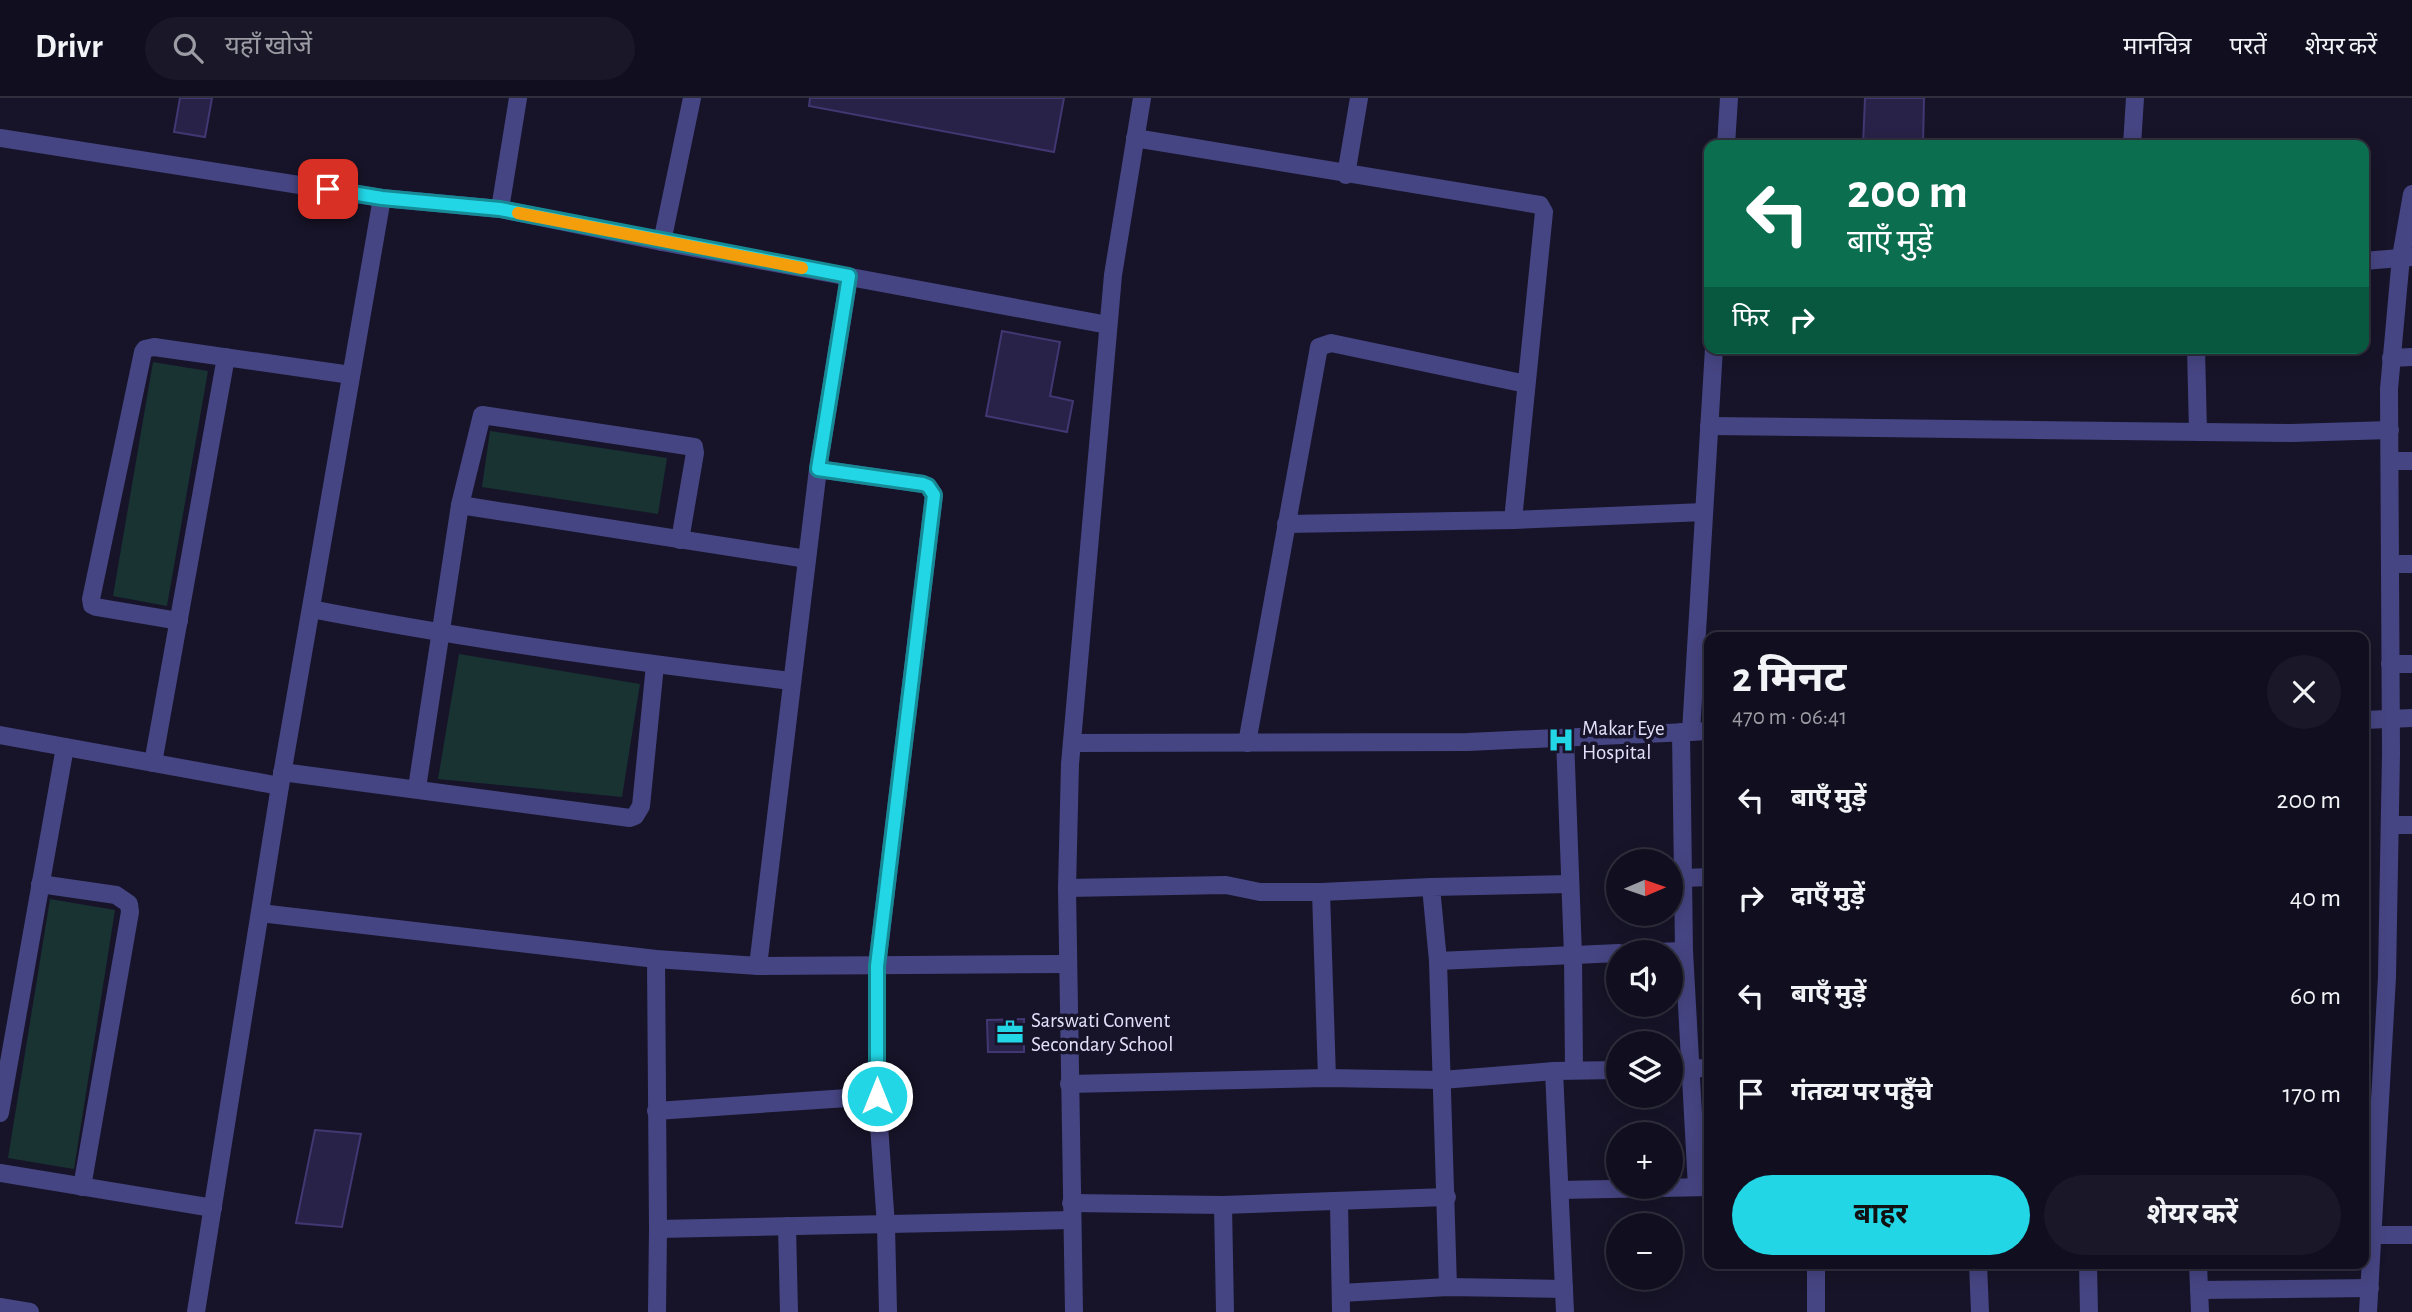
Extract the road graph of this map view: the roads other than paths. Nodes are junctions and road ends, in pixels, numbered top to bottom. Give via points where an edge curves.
1 (518, 98) edge
2 (692, 98) edge
3 (1142, 98) edge
4 (1359, 98) edge
5 (1728, 98) edge
6 (2135, 98) edge
7 (0, 138) edge
8 (1135, 138) junction
9 (1726, 140) edge
10 (2132, 140) edge
11 (1346, 175) junction
12 (2412, 194) edge
13 (382, 198) junction
14 (500, 209) junction
15 (662, 242) junction
16 (2406, 257) edge
17 (2369, 261) edge
18 (849, 276) junction
19 (1108, 325) junction
20 (1714, 354) edge
21 (2196, 354) edge
22 (226, 357) junction
23 (2412, 357) edge
24 (2391, 358) junction
25 (351, 376) junction
26 (1526, 384) junction
27 (1709, 426) junction
28 (2390, 430) junction
29 (2198, 432) junction
30 (2390, 461) junction
31 (2412, 461) edge
32 (818, 469) junction
33 (460, 505) junction
34 (1704, 512) junction
35 (1513, 520) junction
36 (1286, 524) junction
37 (681, 540) junction
38 (807, 559) junction
39 (2390, 564) junction
40 (2412, 564) edge
41 (311, 610) junction
42 (179, 621) junction
43 (440, 634) junction
44 (2390, 664) junction
45 (2412, 664) edge
46 (655, 665) junction
47 (791, 681) junction
48 (2412, 718) edge
49 (2391, 719) junction
50 (2369, 720) edge
51 (1704, 731) edge
52 (1686, 732) junction
53 (0, 735) edge
54 (1565, 738) junction
55 (1072, 743) junction
56 (1247, 743) junction
57 (65, 747) junction
58 (153, 763) junction
59 (281, 779) junction
60 (417, 788) junction
61 (2390, 825) junction
62 (2412, 825) edge
63 (1684, 849) edge
64 (1704, 877) edge
65 (1684, 878) edge
66 (40, 884) junction
67 (1569, 884) junction
68 (1431, 887) junction
69 (1067, 888) junction
70 (1321, 892) junction
71 (260, 913) junction
72 (1684, 926) edge
73 (1684, 951) joint
74 (1606, 955) edge
75 (1573, 956) junction
76 (656, 959) junction
77 (1438, 961) junction
78 (1068, 964) junction
79 (758, 966) junction
80 (877, 966) junction
81 (1701, 1068) edge
82 (1683, 1069) edge
83 (1574, 1070) junction
84 (1606, 1070) edge
85 (1554, 1071) junction
86 (1327, 1078) junction
87 (1441, 1080) junction
88 (1069, 1084) junction
89 (877, 1096) junction
90 (656, 1111) junction
91 (0, 1113) edge
92 (0, 1173) edge
93 (82, 1187) junction
94 (1704, 1187) edge
95 (1560, 1190) junction
96 (1447, 1198) junction
97 (1339, 1203) junction
98 (1223, 1205) junction
99 (213, 1208) junction
100 (1072, 1212) junction
101 (787, 1226) junction
102 (886, 1226) junction
103 (658, 1229) junction
104 (2412, 1235) edge
105 (2373, 1236) junction
106 (1816, 1269) edge
107 (1978, 1269) edge
108 (2088, 1269) edge
109 (2198, 1269) edge
110 (1448, 1287) junction
111 (2370, 1288) junction
112 (1564, 1289) junction
113 (2199, 1290) junction
114 (1341, 1293) junction
115 (0, 1307) edge
116 (30, 1312) edge
117 (196, 1312) edge
118 (657, 1312) edge
119 (789, 1312) edge
120 (888, 1312) edge
121 (1074, 1312) edge
122 (1225, 1312) edge
123 (1341, 1312) edge
124 (1565, 1312) edge
125 (1816, 1312) edge
126 (1980, 1312) edge
127 (2089, 1312) edge
128 (2200, 1312) edge
129 (2368, 1312) edge

1 - 14 street
2 - 15 street
3 - 8 street
4 - 11 street
5 - 9 street
6 - 10 street
7 - 13 street
8 - 11 street
8 - 19 street
11 - 26 street via 1531,203 1543,209
12 - 16 street
13 - 14 street
13 - 25 street
14 - 15 street
15 - 18 street
16 - 17 street
16 - 24 street
18 - 19 street
18 - 32 street
19 - 55 street
20 - 27 street
21 - 29 street
22 - 25 street
22 - 42 street
22 - 42 street via 154,347 143,352 91,599 96,607
23 - 24 street
24 - 28 street
25 - 41 street
26 - 35 street
26 - 36 street via 1321,344
27 - 29 street
27 - 34 street
28 - 29 street
28 - 30 street
30 - 31 street
30 - 39 street
32 - 38 street
32 - 80 street via 923,484 934,495
33 - 37 street
33 - 37 street via 483,415 691,445 695,453
33 - 43 street
34 - 35 street
34 - 52 street
35 - 36 street
36 - 56 street
37 - 38 street
38 - 47 street
39 - 40 street
39 - 44 street
41 - 43 street
41 - 59 street
42 - 58 street
43 - 46 street
43 - 60 street
44 - 45 street
44 - 49 street
46 - 47 street
46 - 60 street via 641,806 635,816
47 - 79 street
48 - 49 street
49 - 50 street
49 - 61 street
51 - 52 street
52 - 54 street
52 - 63 street
53 - 57 street
54 - 56 street
54 - 67 street
55 - 56 street
55 - 69 street
57 - 58 street
57 - 66 street
58 - 59 street
59 - 60 street
59 - 71 street
61 - 62 street
61 - 105 street via 2388,976
64 - 65 street
66 - 91 street
66 - 93 street via 116,895 129,904
67 - 68 street
67 - 75 street
68 - 70 street
68 - 77 street
69 - 70 street via 1226,885 1260,892
69 - 78 street
70 - 86 street
71 - 76 street
71 - 99 street
72 - 73 street
73 - 81 street
74 - 75 street
75 - 77 street
75 - 83 street
76 - 79 street
76 - 90 street
77 - 87 street
78 - 80 street
78 - 88 street
79 - 80 street
80 - 89 street
81 - 82 street
81 - 94 street
83 - 84 street
83 - 85 street
85 - 87 street
85 - 95 street
86 - 87 street
86 - 88 street
87 - 96 street
88 - 100 street
89 - 90 street
89 - 102 street
90 - 103 street
92 - 93 street
93 - 99 street
94 - 95 street
95 - 112 street
96 - 97 street
96 - 110 street
97 - 98 street
97 - 114 street
98 - 100 street
98 - 122 street
99 - 117 street
100 - 102 street
100 - 121 street
101 - 102 street
101 - 103 street
101 - 119 street
102 - 120 street
103 - 118 street
104 - 105 street
105 - 111 street
106 - 125 street
107 - 126 street
108 - 127 street
109 - 113 street
110 - 112 street
110 - 114 street
111 - 113 street
111 - 129 street
112 - 124 street
113 - 128 street
114 - 123 street
115 - 116 street

